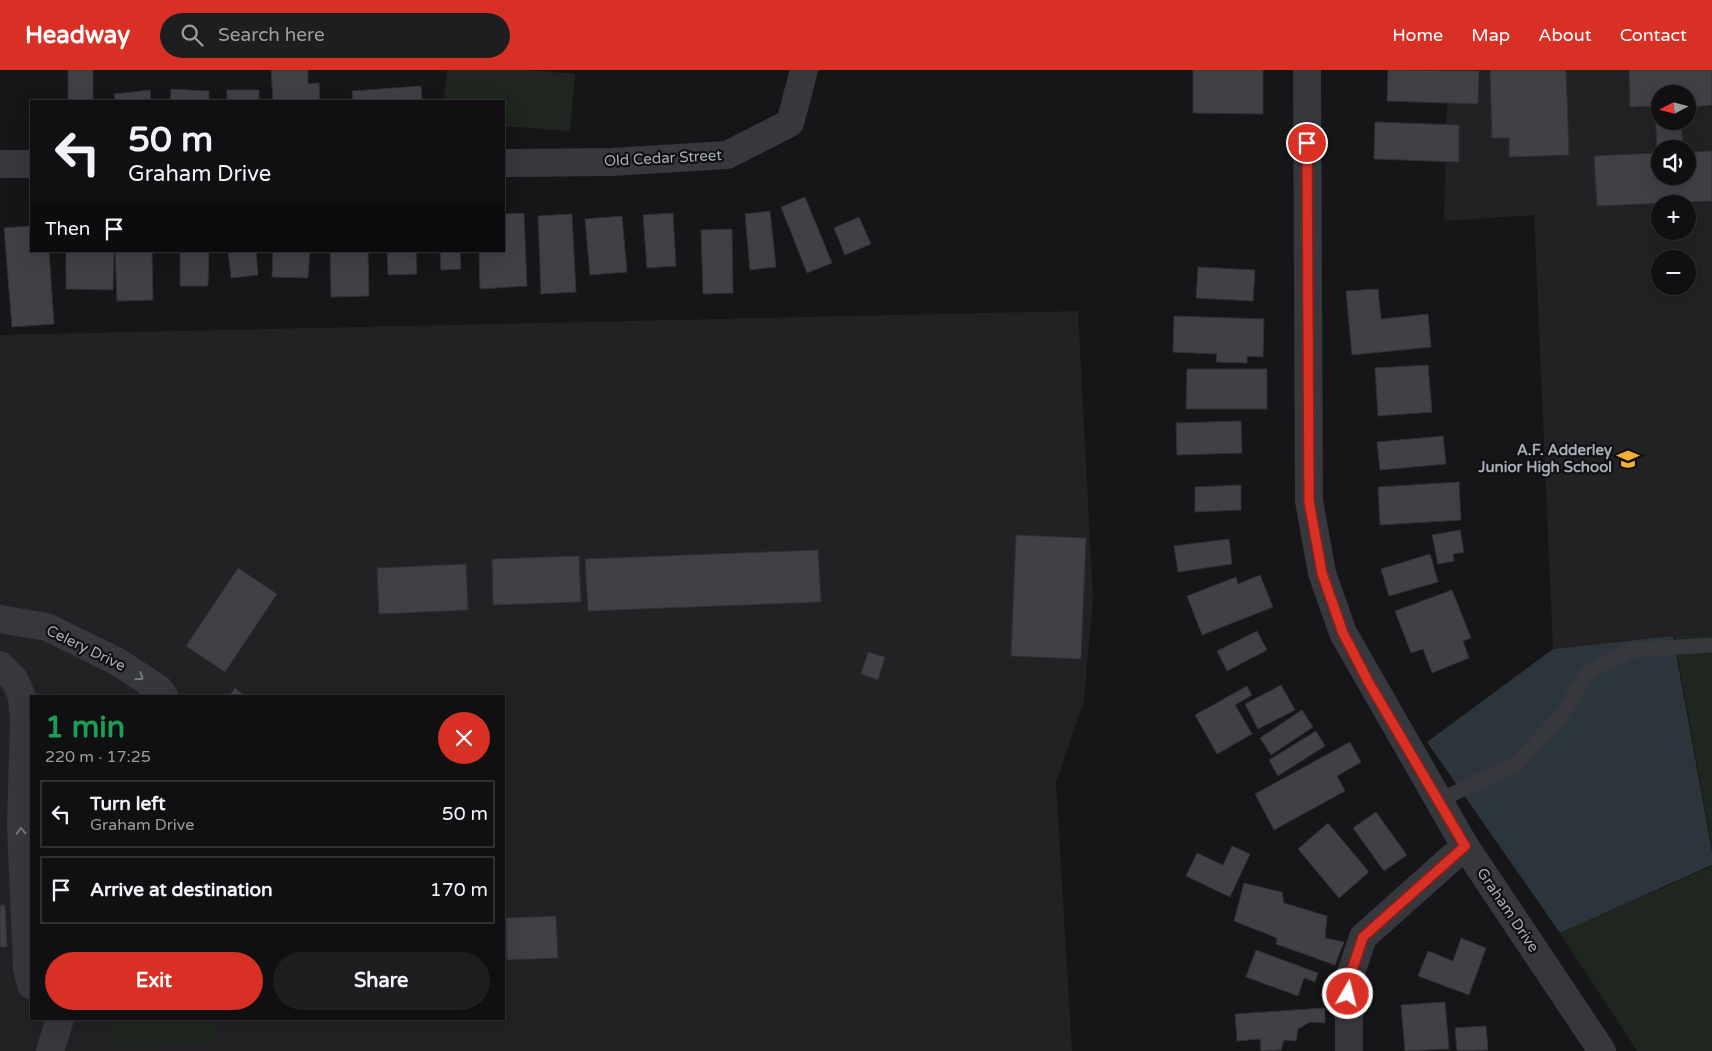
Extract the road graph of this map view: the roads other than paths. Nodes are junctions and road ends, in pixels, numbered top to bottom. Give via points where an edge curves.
1 (804, 70) edge
2 (1307, 70) edge
3 (505, 163) edge
4 (0, 164) edge
5 (30, 164) edge
6 (0, 619) edge
7 (1712, 645) edge
8 (0, 665) edge
9 (163, 695) edge
10 (1438, 801) junction
11 (1465, 846) junction
12 (30, 979) edge
13 (39, 1020) edge
14 (60, 1020) edge
15 (46, 1051) edge
16 (50, 1051) edge
17 (1349, 1051) edge
18 (1602, 1051) edge

1 - 3 street, Old Cedar Street via 790,123 727,155 612,162
2 - 10 street, Graham Drive via 1309,501 1322,573 1343,633
4 - 5 street
6 -> 9 street, Celery Drive via 47,627 118,662 160,689
7 - 10 lane via 1630,650 1588,672 1562,715 1516,764
12 -> 8 street via 21,826 22,697 14,679
10 - 11 street, Graham Drive
11 - 17 street via 1363,937 1349,979
11 - 18 street, Graham Drive
13 - 15 street
14 - 16 street

